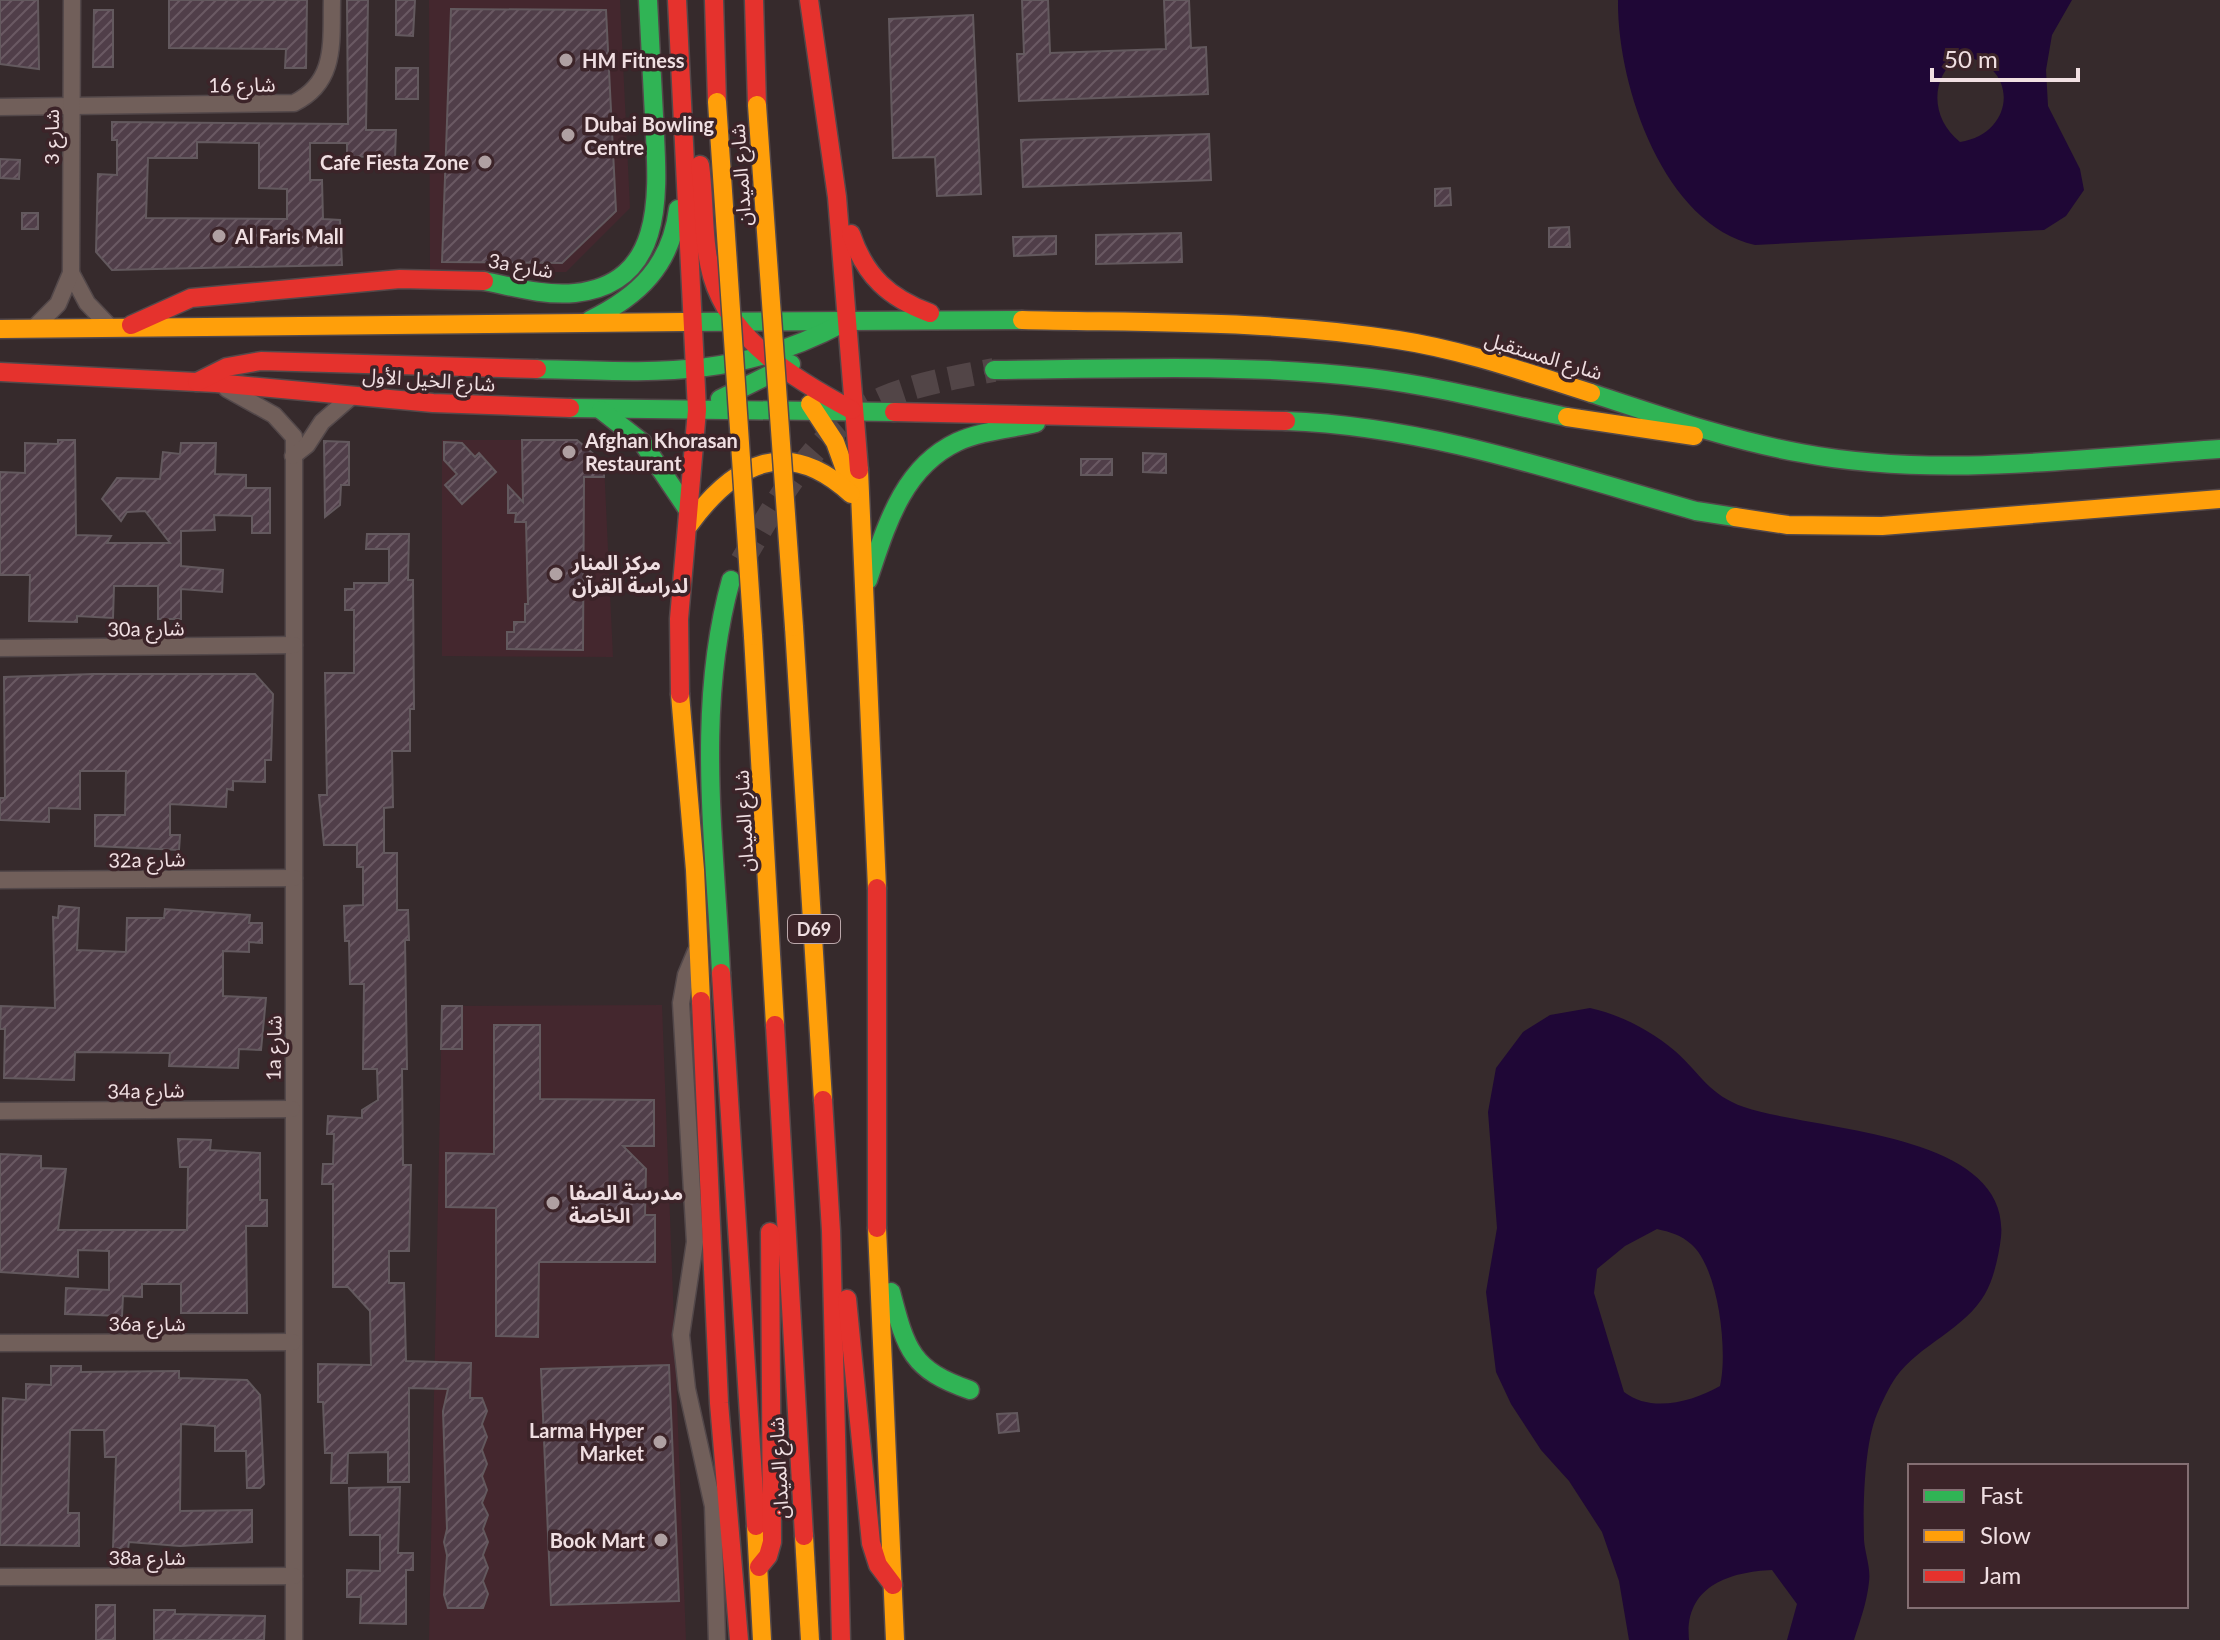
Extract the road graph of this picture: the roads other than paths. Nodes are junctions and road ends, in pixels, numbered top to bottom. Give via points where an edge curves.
1 (72, 0) edge
2 (332, 0) edge
3 (648, 0) edge
4 (677, 0) edge
5 (714, 0) edge
6 (754, 0) edge
7 (809, 0) edge
8 (71, 105) junction
9 (0, 107) edge
10 (684, 136) junction
11 (837, 197) junction
12 (71, 273) junction
13 (519, 289) junction
14 (947, 319) junction
15 (735, 322) junction
16 (693, 323) junction
17 (573, 324) junction
18 (120, 326) junction
19 (34, 328) junction
20 (0, 329) edge
21 (850, 330) junction
22 (773, 364) junction
23 (994, 370) tunnel mouth
24 (695, 371) junction
25 (0, 372) edge
26 (196, 382) junction
27 (216, 383) junction
28 (352, 396) junction
29 (599, 409) junction
30 (697, 410) junction
31 (818, 412) junction
32 (856, 412) junction
33 (1074, 414) junction
34 (1721, 436) junction
35 (2220, 449) edge
36 (293, 456) junction
37 (2220, 499) edge
38 (860, 505) junction
39 (690, 519) junction
40 (731, 580) tunnel mouth
41 (864, 591) junction
42 (294, 645) junction
43 (0, 648) edge
44 (294, 878) junction
45 (0, 880) edge
46 (697, 950) junction
47 (292, 1109) junction
48 (0, 1111) edge
49 (781, 1140) junction
50 (831, 1231) junction
51 (877, 1277) junction
52 (293, 1342) junction
53 (0, 1343) edge
54 (970, 1390) dead end
55 (759, 1567) junction
56 (294, 1576) junction
57 (0, 1577) edge
58 (893, 1585) junction
59 (294, 1640) edge
60 (717, 1640) edge
61 (739, 1640) edge
62 (762, 1640) edge
63 (810, 1640) edge
64 (841, 1640) edge
65 (895, 1640) edge

1 - 8 street, شارع 3
2 - 8 street, شارع 16 via 327,72 309,95 294,103
3 - 13 main road, 3a شارع via 658,205 652,234 625,272 595,289 548,294
4 - 10 main road
5 - 49 main road, شارع الميدان / D69, bridge
6 - 50 main road, شارع الميدان / D69, bridge
7 - 11 main road
8 - 9 street, شارع 16
8 - 12 street, شارع 3
10 - 15 main road via 700,164 713,281
10 - 16 main road
10 - 17 main road via 676,164 677,220 665,258 632,297
11 - 14 main road via 869,277 897,301
11 - 21 main road
12 - 18 street via 87,303
12 - 19 street, شارع 3 via 58,304
13 - 17 main road
13 - 18 main road, 3a شارع via 462,278 338,282 191,298
14 - 21 main road, شارع المستقبل
14 - 34 main road, شارع المستقبل via 1240,323 1360,334 1537,373
15 - 16 main road
15 - 21 main road
15 - 22 main road
16 - 17 main road
16 - 22 main road
16 - 24 main road
17 - 18 main road
18 - 19 main road
19 - 20 main road
21 - 22 main road
21 - 32 main road
22 - 24 main road
22 - 30 main road
22 - 31 main road
22 - 32 main road
23 - 34 main road via 1343,376 1453,391 1647,432
24 - 26 main road via 261,361 227,367
24 - 30 main road
25 - 26 main road, شارع الخيل الأول
26 - 27 main road, شارع الخيل الأول
27 - 28 main road, شارع الخيل الأول
27 - 36 street, 1a شارع via 264,407 285,425 294,437
28 - 29 main road, شارع الخيل الأول
28 - 36 street
29 - 30 main road, شارع الخيل الأول
29 - 39 main road via 649,447
30 - 31 main road, شارع الخيل الأول
30 - 39 main road
31 - 32 main road, شارع الخيل الأول
31 - 38 main road
32 - 33 main road
32 - 38 main road
33 - 37 main road via 1259,419 1401,433 1696,511 1788,525 1882,526
33 - 41 main road via 959,441 936,454 916,472 895,504
34 - 35 main road, شارع المستقبل via 1804,454 1933,464
36 - 42 street, 1a شارع
38 - 39 main road via 821,469 770,461 724,482
38 - 41 main road
39 - 46 main road via 679,619 680,725 695,870
40 - 55 main road via 714,640 710,693 721,971
41 - 51 main road via 877,832
42 - 43 street, 30a شارع
42 - 44 street, 1a شارع
44 - 45 street, 32a شارع
44 - 47 street, 1a شارع
46 - 60 street via 681,1003 695,1242 681,1335 687,1389 713,1506
46 - 61 main road via 719,1403
47 - 48 street, 34a شارع
47 - 52 street, 1a شارع
49 - 55 main road via 772,1153 770,1172 772,1542
49 - 63 main road, شارع الميدان / D69
50 - 58 main road via 841,1253 871,1543 878,1565
50 - 64 main road, شارع الميدان / D69
51 - 54 main road via 890,1291 900,1337 910,1354 941,1382
51 - 58 main road
52 - 53 street, 36a شارع
52 - 56 street, 1a شارع
55 - 62 main road
56 - 57 street, 38a شارع
56 - 59 street, 1a شارع
58 - 65 main road

